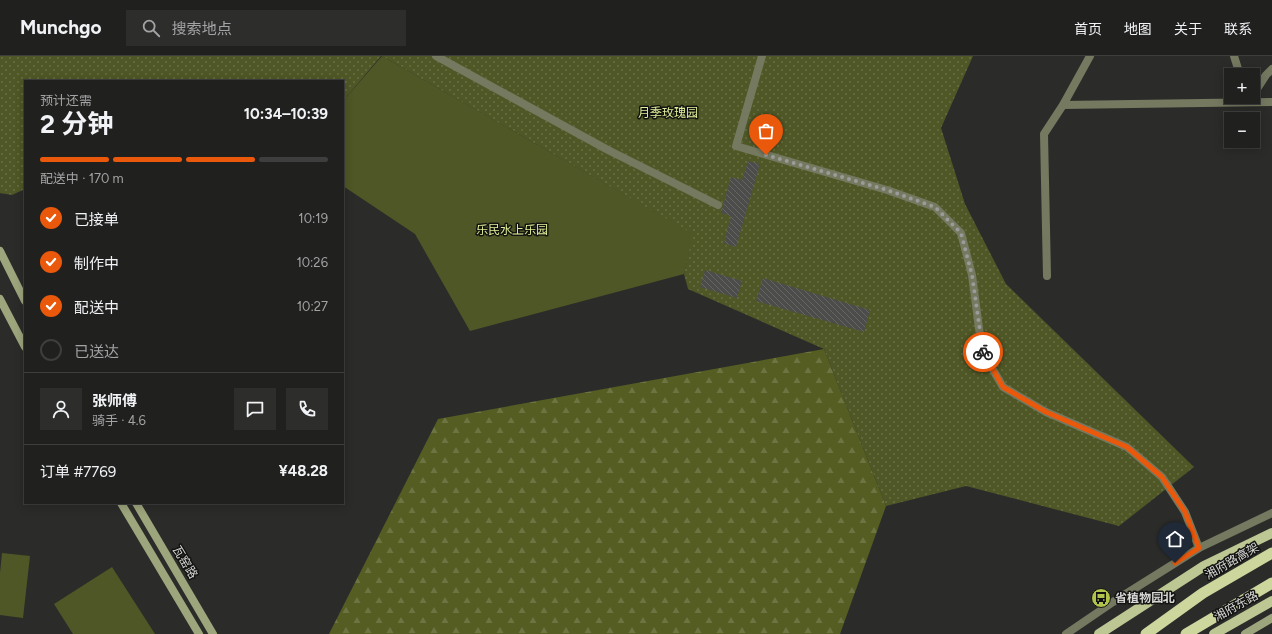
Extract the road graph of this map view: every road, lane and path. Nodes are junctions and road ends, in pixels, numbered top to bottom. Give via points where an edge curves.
1 (436, 56) edge
2 (762, 56) edge
3 (1090, 56) edge
4 (1234, 56) edge
5 (1238, 68) edge
6 (1272, 70) edge
7 (1260, 84) edge
8 (1224, 99) edge
9 (1260, 100) edge
10 (1272, 102) edge
11 (1063, 105) junction
12 (718, 205) dead end
13 (0, 251) edge
14 (1047, 276) dead end
15 (0, 299) edge
16 (24, 300) edge
17 (24, 345) edge
18 (122, 504) edge
19 (137, 504) edge
20 (1272, 513) edge
21 (1272, 533) edge
22 (1199, 548) junction
23 (1272, 552) edge
24 (1272, 583) edge
25 (1272, 601) edge
26 (1272, 618) edge
27 (199, 634) edge
28 (214, 634) edge
29 (1066, 634) edge
30 (1099, 634) edge
31 (1146, 634) edge
32 (1186, 634) edge
33 (1214, 634) edge
34 (1246, 634) edge

1 - 12 street via 608,150
2 - 22 street via 736,146 887,190 935,207 961,233 972,275 982,351 1003,387 1046,412 1127,447 1162,477 1185,512
3 - 11 street
4 - 5 street
6 - 7 street
8 - 11 street
9 - 10 street
11 - 14 street via 1044,134
13 - 16 main road
15 - 17 main road
18 - 27 main road, 瓦窑路
19 - 28 main road, 瓦窑路
20 - 22 street
21 - 30 main road via 1204,566
22 - 29 street
23 - 31 highway, 湘府路高架 via 1203,593
24 - 32 highway
25 - 33 main road, 湘府东路
26 - 34 main road

